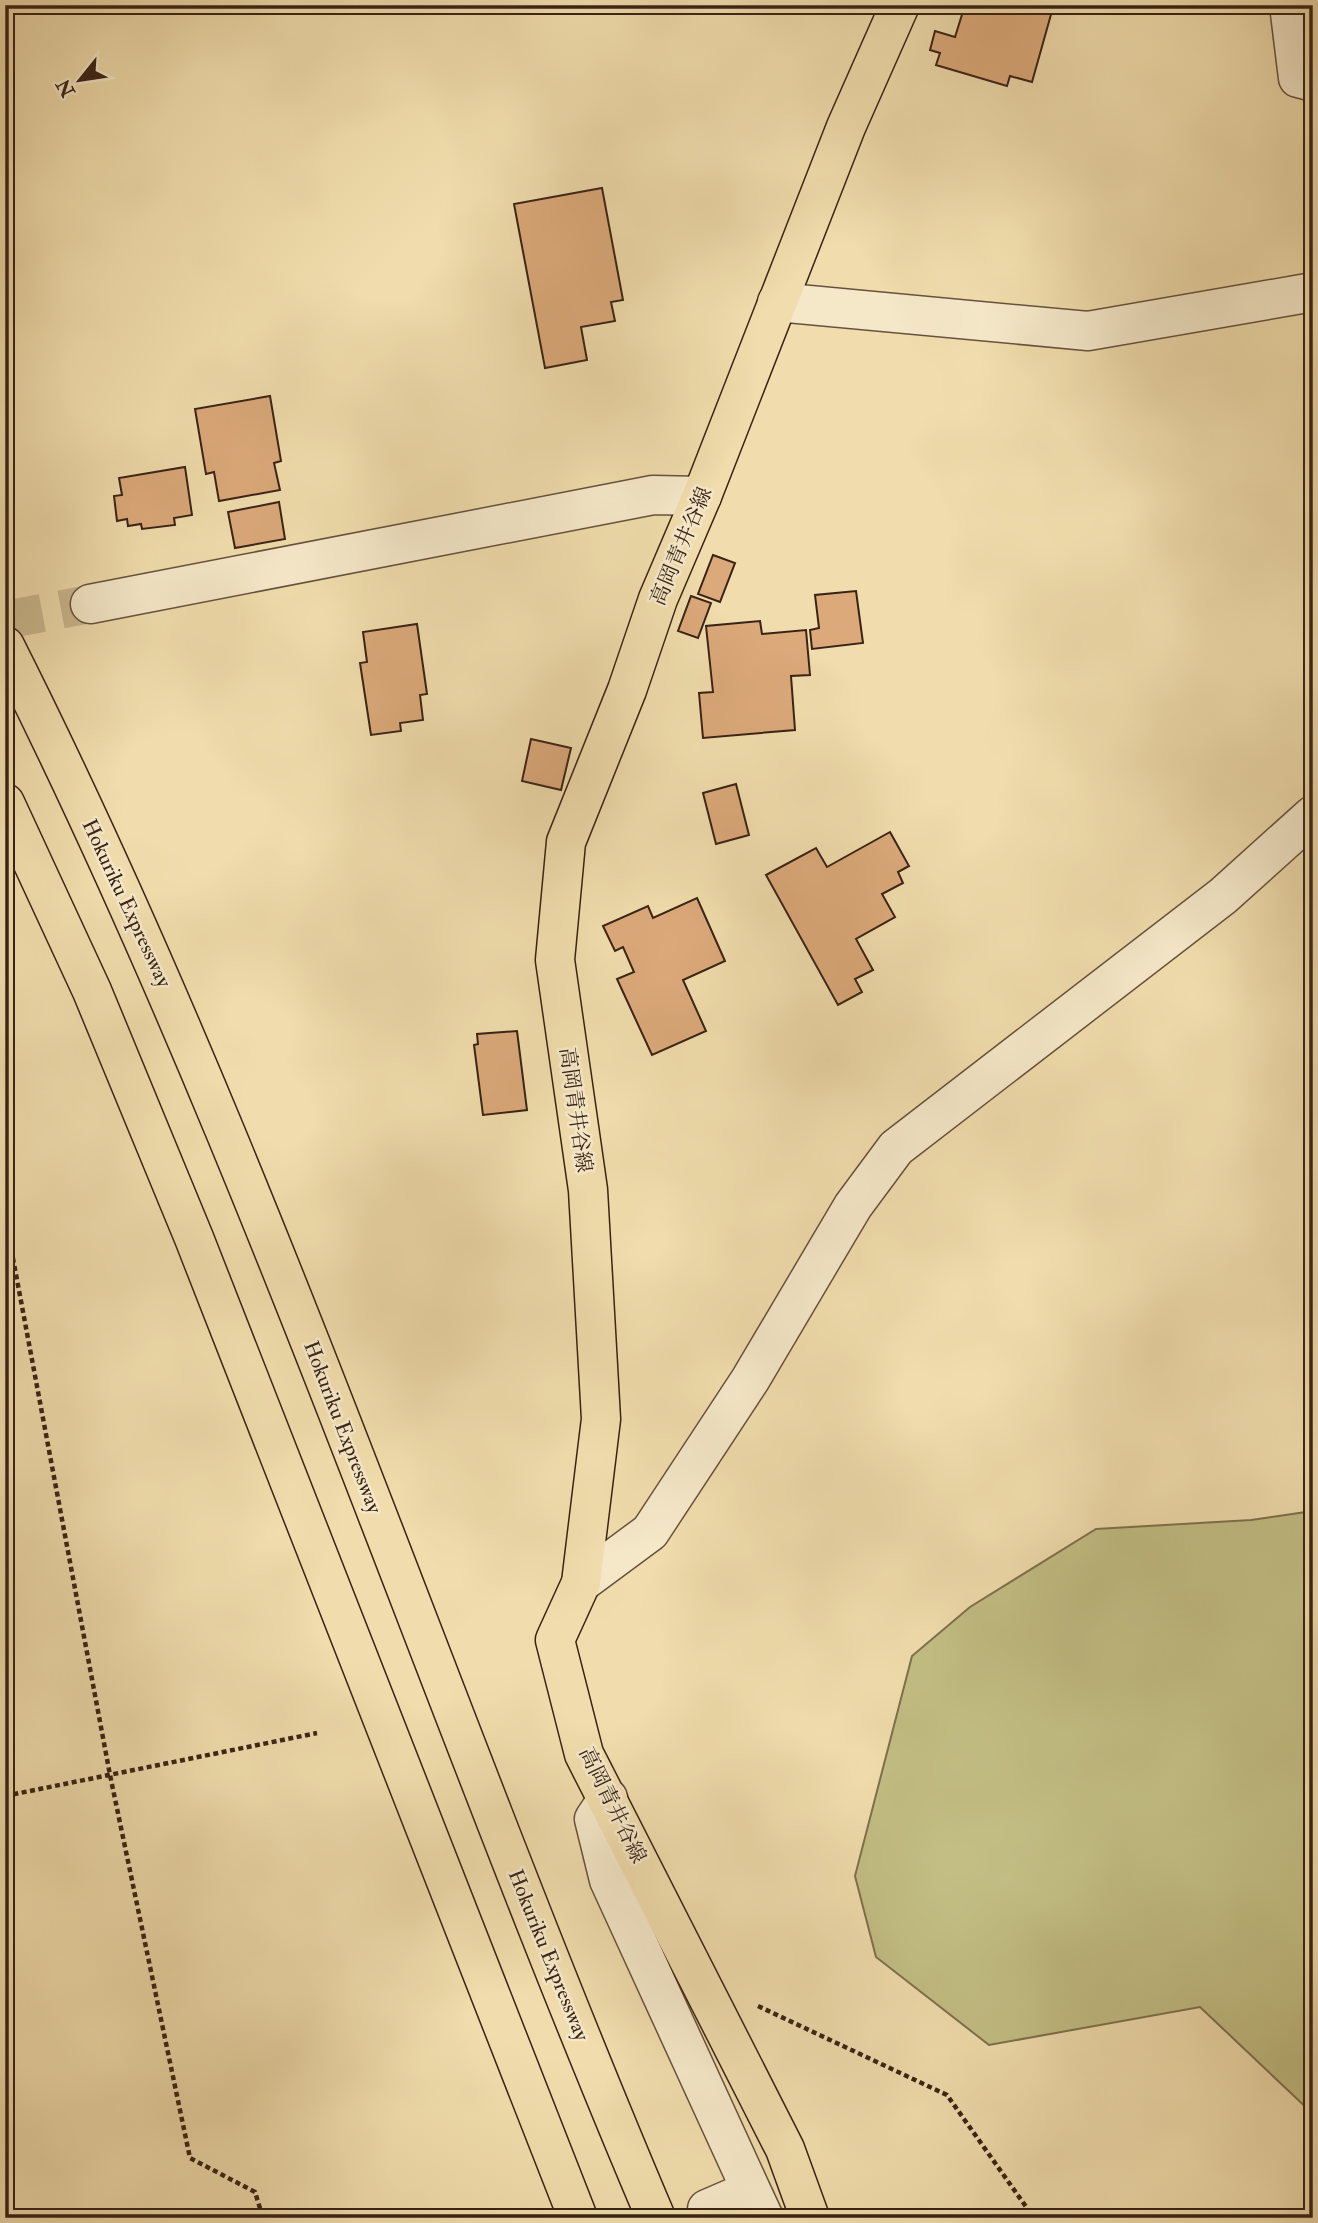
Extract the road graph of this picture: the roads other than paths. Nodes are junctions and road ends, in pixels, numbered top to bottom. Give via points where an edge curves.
1 (900, 5) edge
2 (1289, 5) edge
3 (1313, 82) edge
4 (1313, 292) edge
5 (777, 302) junction
6 (702, 496) junction
7 (90, 604) tunnel mouth
8 (5, 646) edge
9 (5, 803) edge
10 (1313, 815) edge
11 (581, 1583) junction
12 (608, 1798) junction
13 (757, 2204) edge
14 (707, 2209) dead end
15 (578, 2218) edge
16 (656, 2218) edge
17 (810, 2218) edge

1 - 5 main road, 高岡青井谷線
2 - 3 street via 1298,78
4 - 5 street via 1088,331
5 - 6 main road, 高岡青井谷線
6 - 7 street via 653,495
6 - 11 main road, 高岡青井谷線 via 566,842 555,960 588,1191 601,1419
8 - 16 main road, Hokuriku Expressway via 156,966 258,1207 511,1861
9 - 15 main road via 92,992 194,1238
10 - 11 street via 1223,896 896,1148 853,1206 750,1380 650,1532
11 - 12 main road, 高岡青井谷線 via 555,1640 584,1754
12 - 13 street via 594,1819 609,1880
12 - 17 main road, 高岡青井谷線 via 785,2149
13 - 14 street

